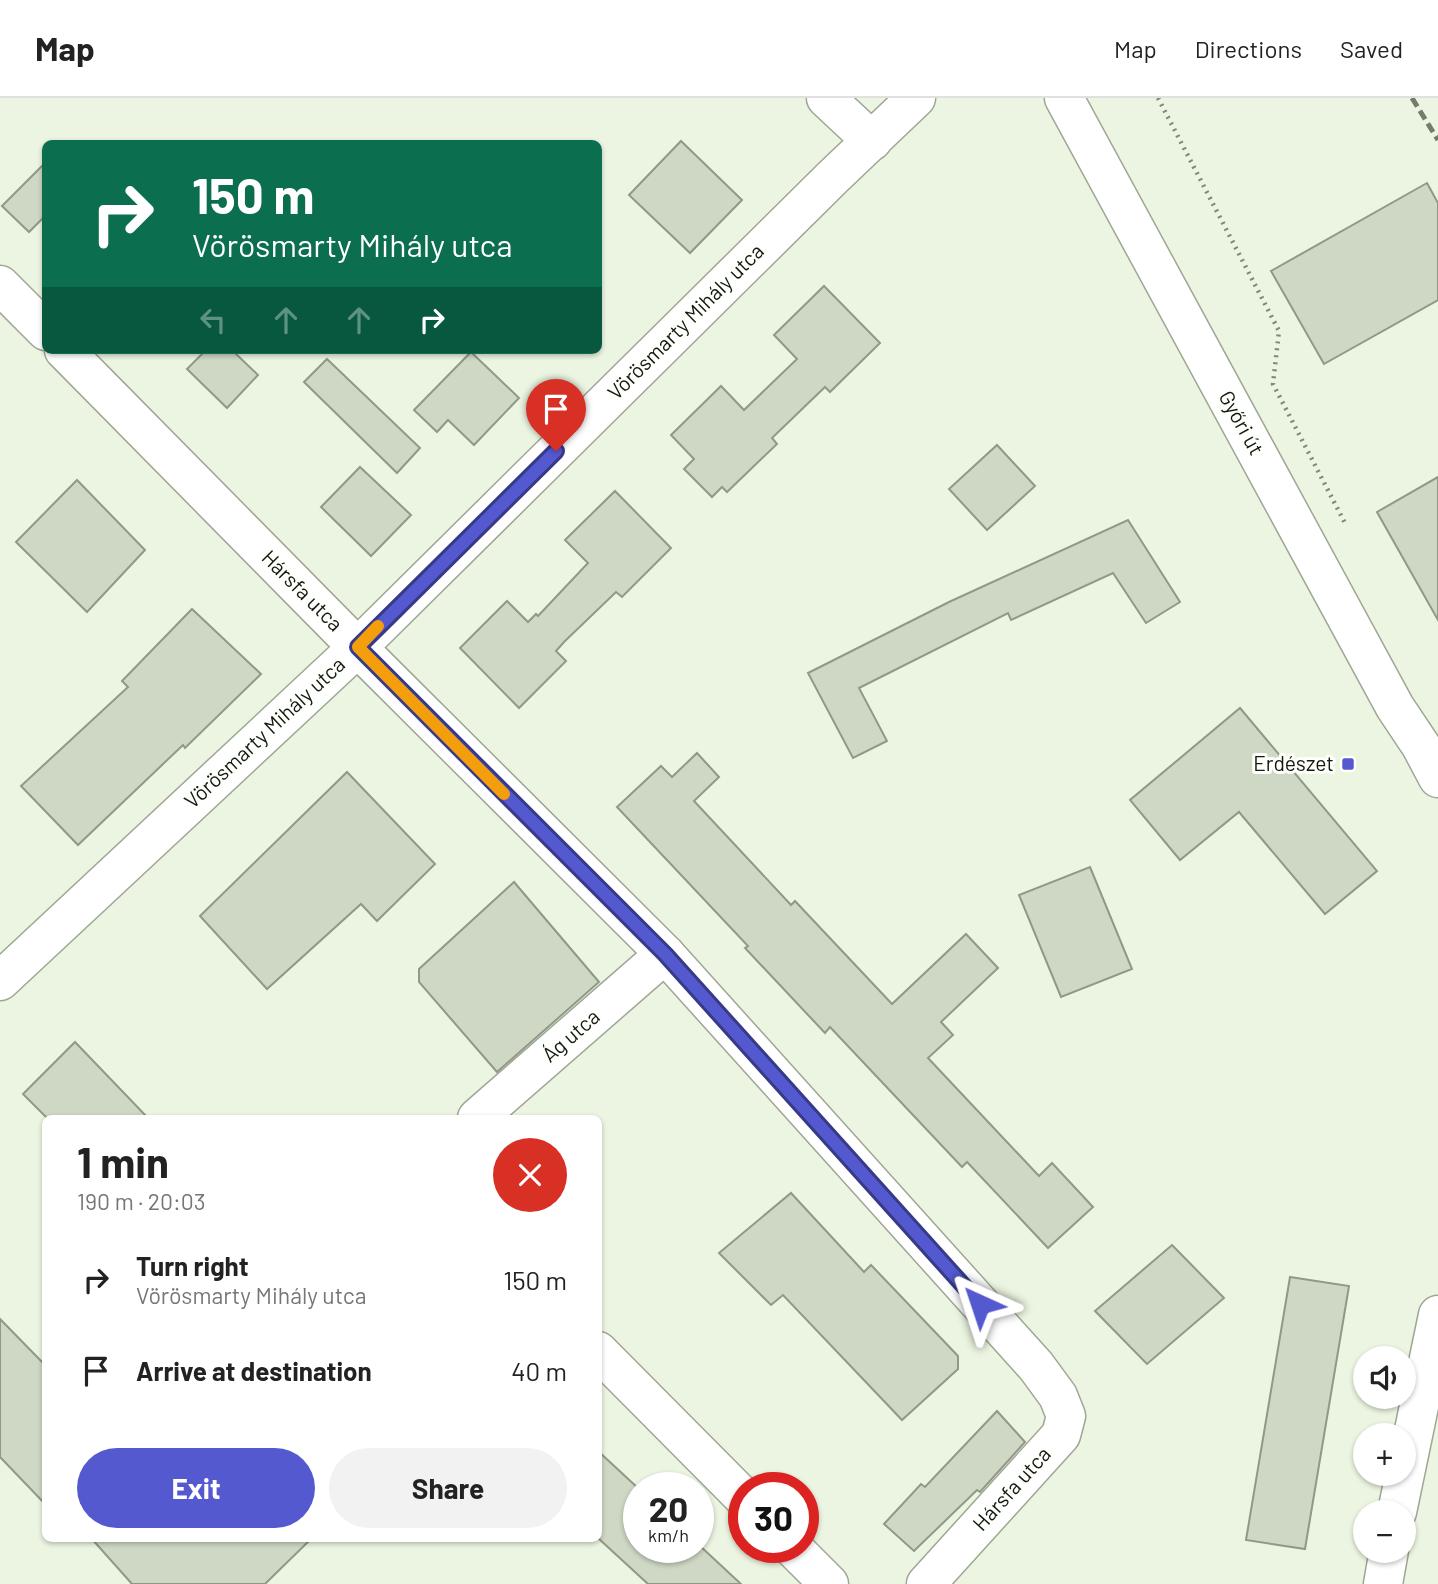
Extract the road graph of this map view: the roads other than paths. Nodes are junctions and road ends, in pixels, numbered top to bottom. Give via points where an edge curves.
1 (826, 98) edge
2 (916, 98) edge
3 (1064, 98) edge
4 (872, 141) junction
5 (0, 285) edge
6 (42, 327) edge
7 (68, 354) edge
8 (358, 647) junction
9 (1432, 762) edge
10 (665, 954) junction
11 (0, 981) edge
12 (480, 1115) edge
13 (1438, 1315) edge
14 (602, 1356) edge
15 (728, 1482) edge
16 (1399, 1500) edge
17 (808, 1563) edge
18 (1386, 1563) edge
19 (829, 1584) edge
20 (926, 1584) edge
21 (1382, 1584) edge

1 - 4 street
2 - 4 street, Vörösmarty Mihály utca
3 - 9 street, Győri út via 1395,707
4 - 8 street, Vörösmarty Mihály utca
5 - 6 street
7 - 8 street, Hársfa utca
8 - 10 street, Hársfa utca
8 - 11 street, Vörösmarty Mihály utca
10 - 12 street, Ág utca
10 - 20 street, Hársfa utca via 1058,1396 1066,1416 1061,1435
13 - 16 street
14 - 15 street
17 - 19 street
18 - 21 street

